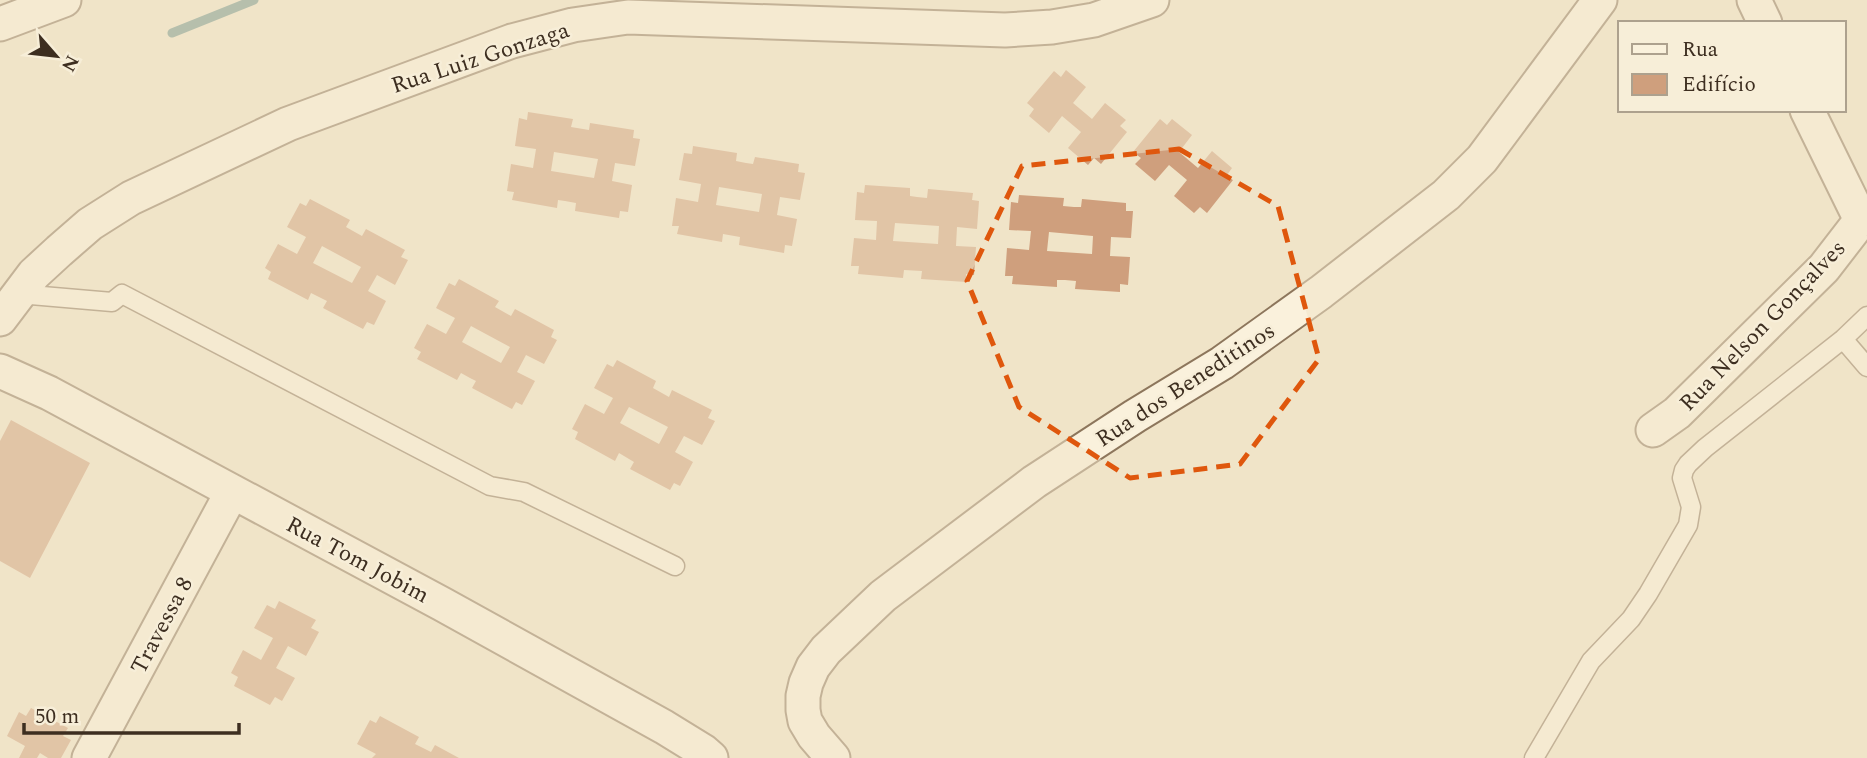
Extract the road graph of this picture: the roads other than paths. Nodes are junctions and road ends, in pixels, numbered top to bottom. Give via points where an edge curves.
1 (64, 0) edge
2 (1152, 0) edge
3 (1600, 0) edge
4 (1754, 0) edge
5 (1764, 21) edge
6 (0, 24) edge
7 (1808, 112) edge
8 (1864, 217) edge
9 (10, 307) edge
10 (1867, 316) edge
11 (1843, 339) junction
12 (1867, 368) edge
13 (0, 371) edge
14 (1653, 430) dead end
15 (232, 492) junction
16 (676, 566) dead end
17 (89, 758) edge
18 (711, 758) edge
19 (833, 758) edge
20 (1534, 758) edge

1 - 6 street
2 - 9 street, Rua Luiz Gonzaga via 1094,20 1005,30 628,18 573,25 524,38 288,124 131,198 90,224 34,274
3 - 19 street, Rua dos Beneditinos via 1482,159 1446,195 1222,363 1034,482 883,596 826,650 806,683 803,710 814,736
4 - 5 street
7 - 8 street
8 - 14 street, Rua Nelson Gonçalves via 1824,268 1677,413
9 - 16 lane via 112,302 122,294 490,486 524,492
10 - 11 lane
11 - 12 lane
11 - 20 lane via 1688,464 1682,478 1691,507 1688,525 1631,619 1591,661
13 - 15 street, Rua Tom Jobim
15 - 17 street, Travessa 8
15 - 18 street, Rua Tom Jobim via 664,727

